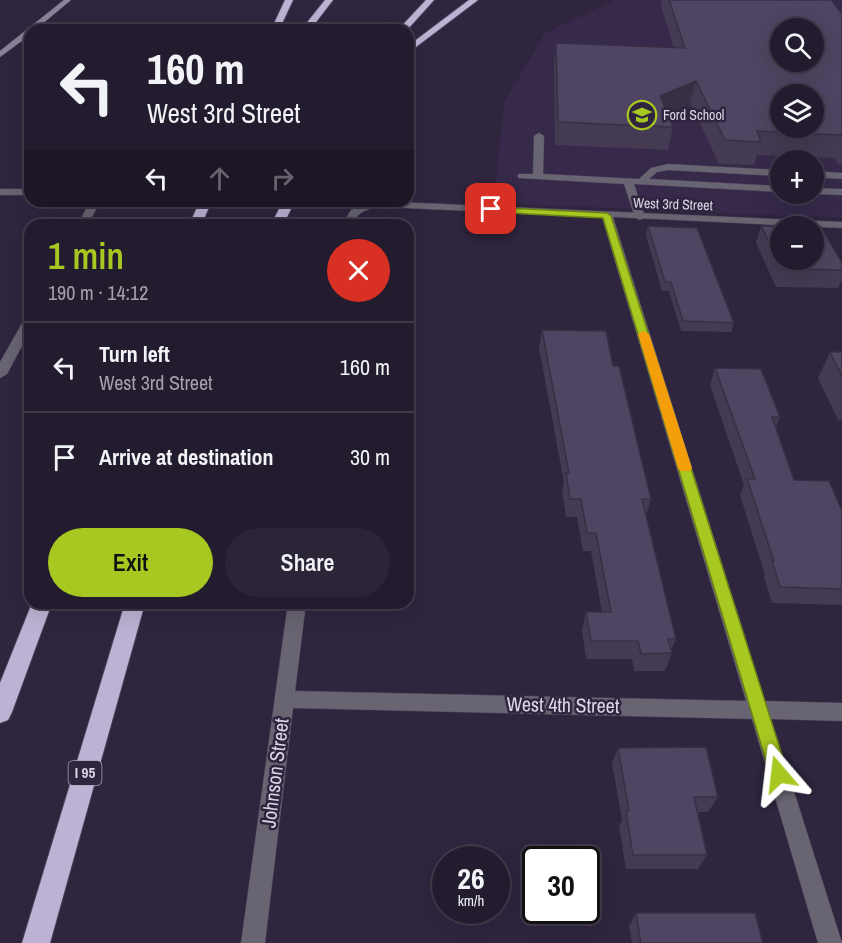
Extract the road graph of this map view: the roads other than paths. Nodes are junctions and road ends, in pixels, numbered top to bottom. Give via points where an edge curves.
1 (68, 0) edge
2 (289, 0) edge
3 (329, 0) edge
4 (430, 0) edge
5 (474, 0) edge
6 (38, 24) edge
7 (278, 24) edge
8 (310, 24) edge
9 (408, 24) edge
10 (24, 36) edge
11 (414, 45) edge
12 (0, 55) edge
13 (539, 136) dead end
14 (770, 172) edge
15 (824, 175) edge
16 (521, 176) dead end
17 (842, 176) edge
18 (538, 177) junction
19 (628, 181) junction
20 (643, 181) junction
21 (770, 188) edge
22 (824, 191) edge
23 (0, 192) edge
24 (24, 192) edge
25 (842, 192) edge
26 (414, 205) edge
27 (360, 207) edge
28 (607, 216) junction
29 (639, 217) junction
30 (349, 219) edge
31 (842, 225) edge
32 (24, 331) edge
33 (0, 374) edge
34 (40, 609) edge
35 (133, 609) edge
36 (296, 609) edge
37 (285, 699) junction
38 (760, 710) junction
39 (0, 712) edge
40 (842, 712) edge
41 (36, 943) edge
42 (253, 943) edge
43 (830, 943) edge

1 - 6 street
2 - 7 highway
3 - 8 highway
4 - 9 highway
5 - 11 highway
10 - 12 street
13 - 18 street
14 - 20 street via 668,167 654,170
15 - 17 street
16 - 18 street
18 - 19 street
19 - 20 street
19 - 29 street
20 - 21 street
22 - 25 street
23 - 24 street
26 - 28 street, West 3rd Street
27 - 30 street, West 3rd Street
28 - 29 street, West 3rd Street
28 - 38 street
29 - 31 street, West 3rd Street
32 - 33 street
34 - 39 highway
35 - 41 highway, I 95
36 - 37 street, Johnson Street
37 - 38 street, West 4th Street
37 - 42 street, Johnson Street
38 - 40 street, West 4th Street
38 - 43 street

